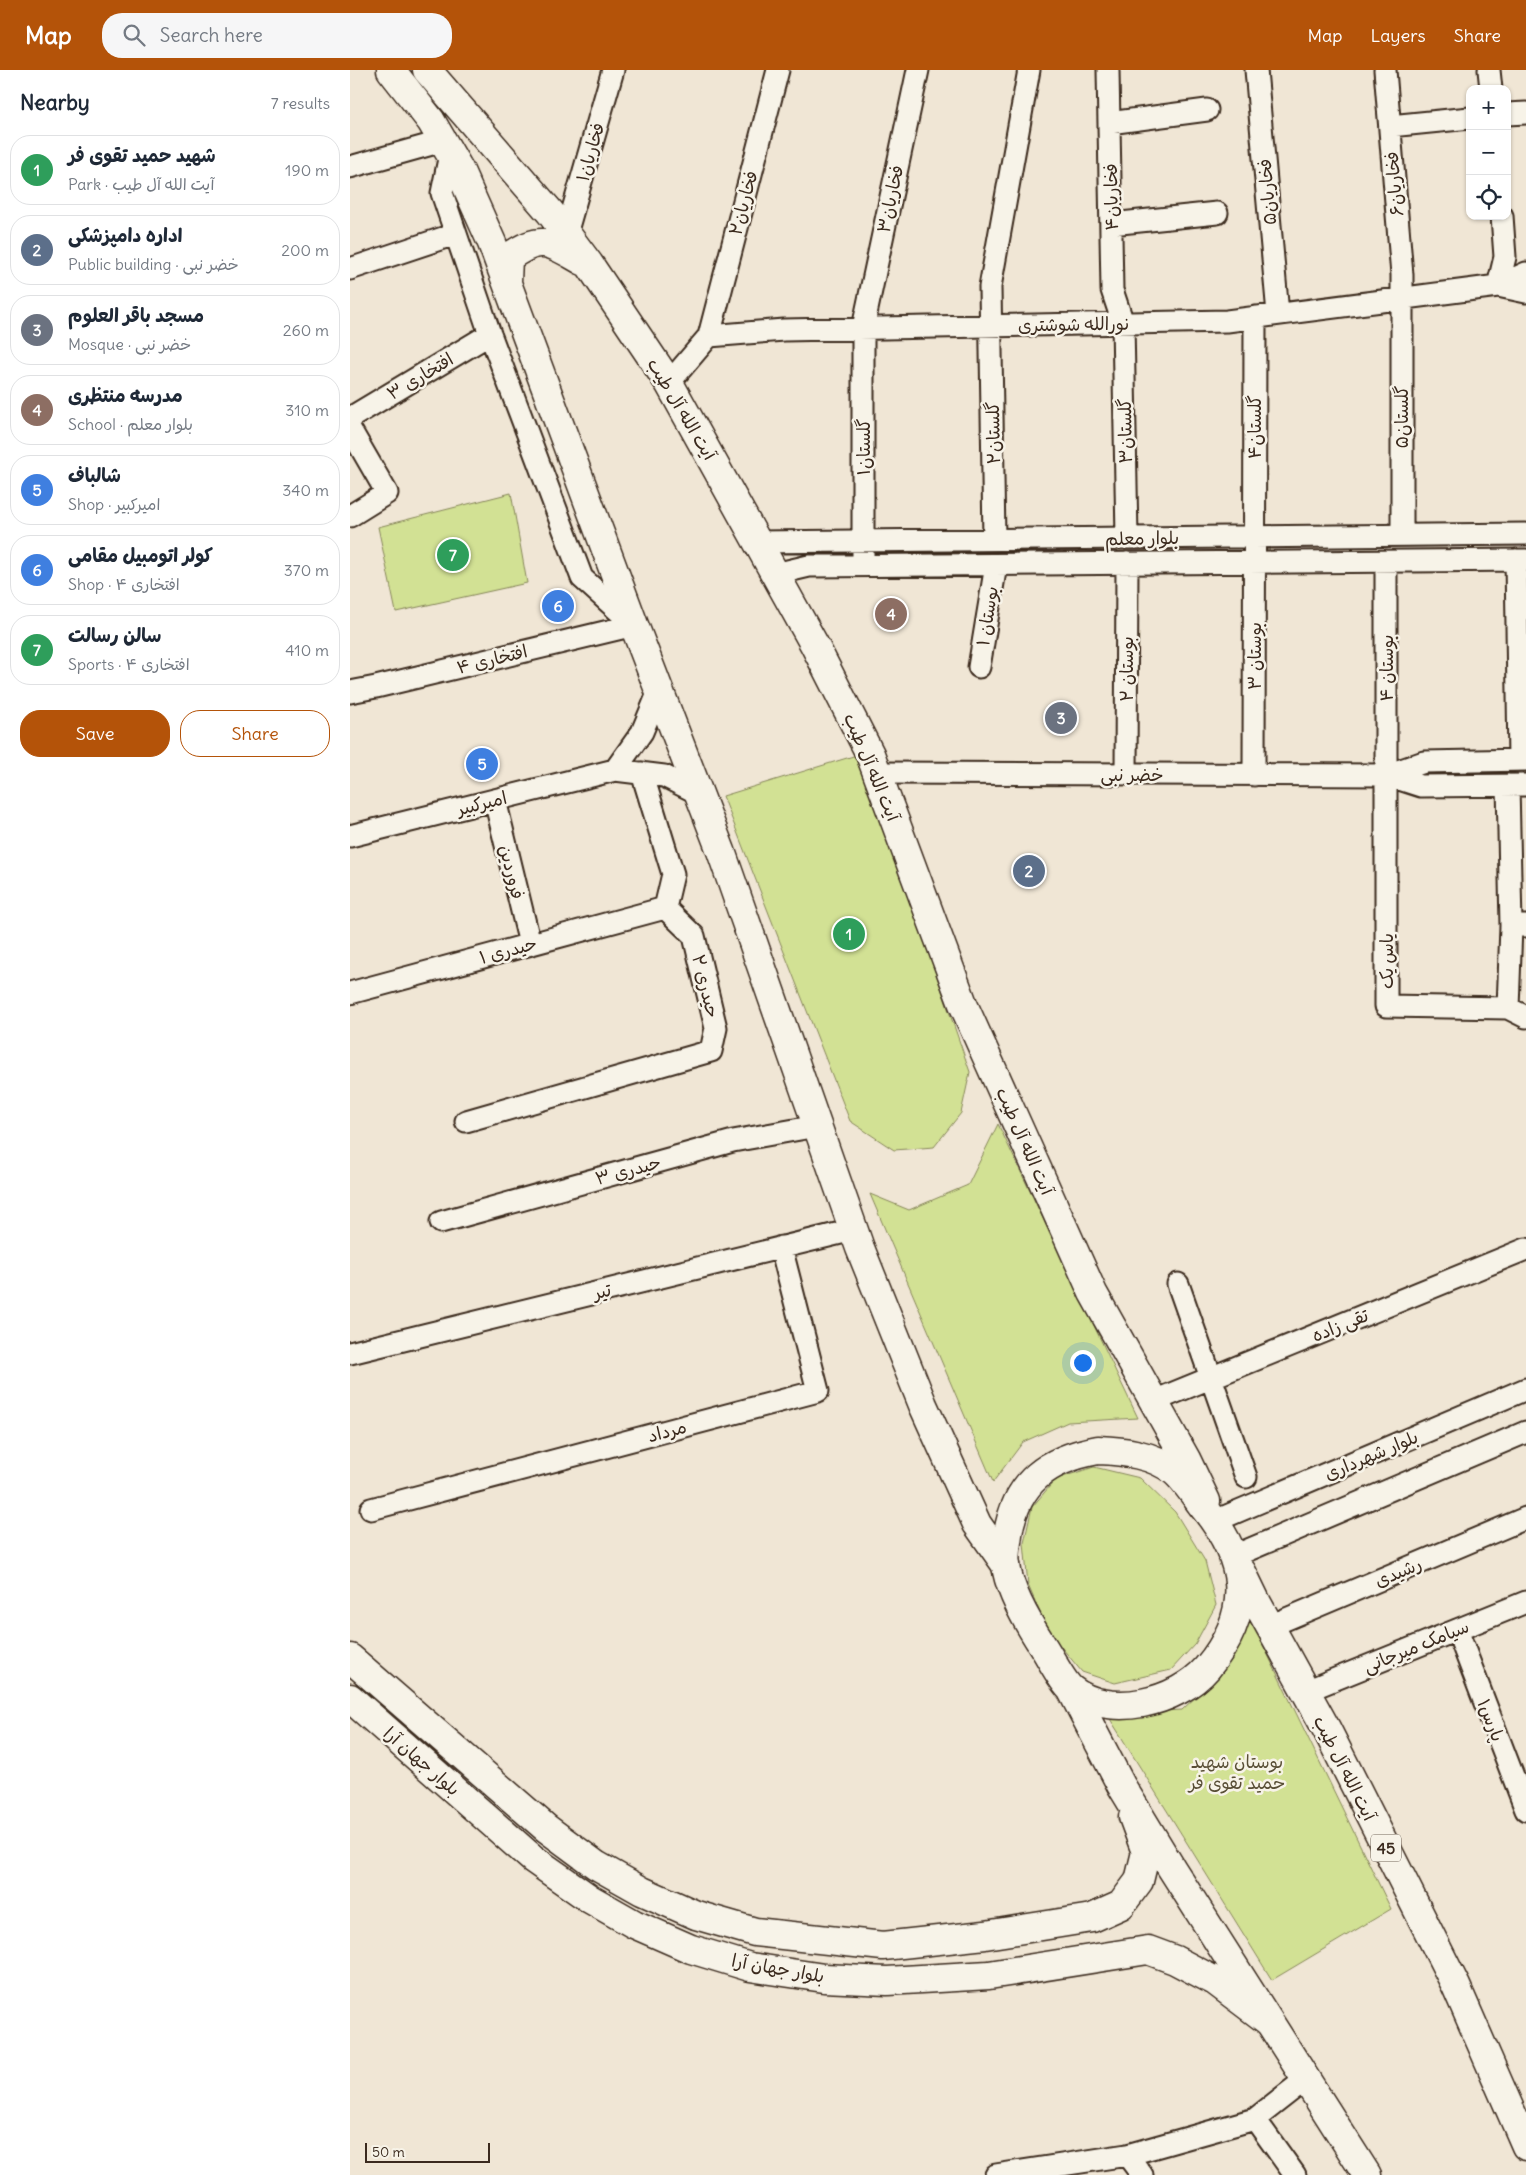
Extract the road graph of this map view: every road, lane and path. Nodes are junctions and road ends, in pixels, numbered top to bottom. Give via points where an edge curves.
1 (390, 70) edge
2 (428, 70) edge
3 (613, 70) edge
4 (778, 70) edge
5 (918, 70) edge
6 (1029, 70) edge
7 (1108, 70) edge
8 (1256, 70) edge
9 (1385, 70) edge
10 (1489, 70) edge
11 (1490, 85) edge
12 (1207, 110) dead end
13 (1526, 113) edge
14 (1511, 114) edge
15 (1466, 118) edge
16 (1109, 123) junction
17 (1390, 126) junction
18 (446, 148) junction
19 (350, 167) edge
20 (1217, 213) dead end
21 (1502, 220) edge
22 (1111, 224) junction
23 (455, 234) junction
24 (566, 234) junction
25 (589, 264) junction
26 (350, 269) edge
27 (1526, 273) edge
28 (507, 282) junction
29 (1498, 286) junction
30 (1526, 292) edge
31 (1400, 298) junction
32 (1278, 314) junction
33 (1254, 318) junction
34 (1123, 323) junction
35 (992, 326) junction
36 (863, 328) junction
37 (490, 334) junction
38 (708, 336) junction
39 (669, 383) junction
40 (350, 418) edge
41 (350, 429) edge
42 (350, 516) edge
43 (1526, 534) edge
44 (1402, 535) junction
45 (1254, 536) junction
46 (1126, 538) junction
47 (994, 540) junction
48 (863, 541) junction
49 (757, 542) junction
50 (1521, 560) edge
51 (1386, 561) junction
52 (1254, 562) junction
53 (1126, 564) junction
54 (996, 565) junction
55 (862, 566) junction
56 (775, 574) junction
57 (634, 625) junction
58 (979, 667) dead end
59 (659, 691) junction
60 (350, 692) edge
61 (1523, 760) edge
62 (615, 770) junction
63 (642, 773) junction
64 (877, 773) junction
65 (1126, 774) junction
66 (1254, 774) junction
67 (1386, 775) junction
68 (1517, 785) edge
69 (698, 793) junction
70 (495, 800) junction
71 (350, 836) edge
72 (666, 908) junction
73 (1519, 926) edge
74 (530, 944) junction
75 (350, 993) edge
76 (1517, 1013) edge
77 (466, 1121) dead end
78 (817, 1126) junction
79 (441, 1222) dead end
80 (853, 1230) junction
81 (781, 1247) junction
82 (1526, 1249) edge
83 (1178, 1284) dead end
84 (350, 1353) edge
85 (1211, 1378) junction
86 (1526, 1389) edge
87 (1154, 1401) junction
88 (1526, 1432) edge
89 (1246, 1477) dead end
90 (371, 1509) dead end
91 (1526, 1518) edge
92 (1215, 1521) junction
93 (1234, 1556) junction
94 (1006, 1564) junction
95 (1526, 1602) edge
96 (1270, 1626) junction
97 (1457, 1630) junction
98 (350, 1658) edge
99 (1070, 1689) junction
100 (1306, 1691) junction
101 (350, 1698) edge
102 (1121, 1785) junction
103 (1526, 1810) edge
104 (1270, 2022) junction
105 (1306, 2078) junction
106 (1255, 2119) junction
107 (1526, 2146) edge
108 (1127, 2154) junction
109 (996, 2175) edge
110 (1142, 2175) edge
111 (1295, 2175) edge
112 (1367, 2175) edge

1 - 18 main road via 432,121
2 - 24 main road, آیت الله آل طیب
3 - 24 street, فخاریان۱
4 - 38 street, فخاریان۲
5 - 36 street, فخاریان۳
6 - 35 street, گلستان۲ via 990,287
7 - 16 street, فخاریان۴
8 - 32 street, فخاریان۵
9 - 17 street, فخاریان۶
10 - 11 street
12 - 16 street
13 - 14 street
15 - 17 street
16 - 22 street, فخاریان۴
17 - 31 street, فخاریان۶ via 1402,275
18 - 19 street
18 - 23 street via 442,193
18 - 28 main road via 459,169
20 - 22 street
21 - 29 street via 1505,257
22 - 34 street, فخاریان۴ via 1112,290
23 - 26 street
23 - 37 street
24 - 25 main road, آیت الله آل طیب
25 - 28 main road via 544,242 524,246 508,258
25 - 39 main road, آیت الله آل طیب
27 - 29 street, نورالله شوشتری
28 - 57 main road
29 - 30 street, نورالله شوشتری
29 - 31 street, نورالله شوشتری
31 - 32 street, نورالله شوشتری
31 - 44 street, گلستان۵
32 - 33 street, نورالله شوشتری
33 - 34 street, نورالله شوشتری
33 - 45 street, گلستان۴
34 - 35 street, نورالله شوشتری
34 - 46 street, گلستان۳
35 - 36 street, نورالله شوشتری
35 - 47 street, گلستان۲
36 - 38 street, نورالله شوشتری
36 - 48 street, گلستان۱
37 - 40 street, افتخاری ۳
37 - 57 street via 582,578
38 - 39 street
39 - 49 main road, آیت الله آل طیب
41 - 42 street via 387,493
43 - 44 street, بلوار معلم
44 - 45 street, بلوار معلم
45 - 46 street, بلوار معلم
45 - 52 street, بوستان ۳
46 - 47 street, بلوار معلم
47 - 48 street, بلوار معلم
48 - 49 street, بلوار معلم
48 - 55 street, گلستان۱
49 - 56 main road, آیت الله آل طیب
50 - 51 street, بلوار معلم
50 - 61 street
51 - 52 street, بلوار معلم
51 - 67 street, بوستان ۴
52 - 53 street, بلوار معلم
52 - 66 street, بوستان ۳
53 - 54 street, بلوار معلم
53 - 65 street, بوستان ۲
54 - 55 street, بلوار معلم
54 - 58 street, بوستان ۱
55 - 56 street, بلوار معلم via 809,566
56 - 64 main road, آیت الله آل طیب via 826,667
57 - 59 main road
57 - 60 street, افتخاری ۴
59 - 62 street via 642,732
59 - 69 main road
61 - 67 street, خضر نبی via 1424,762
62 - 63 street
62 - 70 street, امیرکبیر
63 - 69 street via 664,776
63 - 72 street via 673,874
64 - 65 street, خضر نبی
64 - 87 main road, آیت الله آل طیب via 963,1004 1093,1293
65 - 66 street, خضر نبی
66 - 67 street, خضر نبی
67 - 68 street, خضر نبی via 1421,786
67 - 76 street, یاس یک via 1386,1006
68 - 73 street
69 - 78 main road
70 - 71 street, امیرکبیر
70 - 74 street, فروردین
72 - 74 street, حیدری ۱
72 - 77 street, حیدری ۲ via 694,936 716,1028 711,1052
73 - 76 street
74 - 75 street, حیدری ۱
78 - 79 street, حیدری ۳ via 733,1141
78 - 80 main road
80 - 81 street, تیر
80 - 94 main road via 973,1516
81 - 84 street, تیر
81 - 90 street, مرداد via 818,1391
82 - 85 street, تقی زاده
83 - 85 street
85 - 87 street, تقی زاده
85 - 89 street
86 - 92 street, بلوار شهرداری
87 - 92 main road, آیت الله آل طیب
88 - 93 street
91 - 96 street, رشیدی
92 - 93 main road, آیت الله آل طیب
92 - 94 main road via 1174,1471 1155,1461 1126,1452 1098,1450 1074,1454 1050,1465 1020,1494 1011,1517
93 - 96 main road, آیت الله آل طیب / 45
93 - 99 main road via 1241,1595 1238,1618 1217,1656 1202,1674 1162,1698 1138,1704 1116,1705 1092,1700
94 - 99 main road via 1019,1606 1031,1630
95 - 97 street, سیامک میرجانی
96 - 100 main road, آیت الله آل طیب / 45
97 - 100 street, سیامک میرجانی
97 - 103 street, پارس۱
98 - 102 main road, بلوار جهان آرا via 546,1828 596,1865 642,1891 696,1915 755,1932 883,1946 985,1935 1092,1918 1121,1905 1139,1881 1146,1852
99 - 102 main road
100 - 107 main road, آیت الله آل طیب / 45 via 1456,1986
101 - 104 main road, بلوار جهان آرا via 533,1858 626,1920 691,1949 750,1967 824,1978 887,1981 989,1975 1148,1950 1215,1980
102 - 104 main road
104 - 105 main road
105 - 106 street
105 - 112 main road
106 - 108 street
106 - 111 street
108 - 109 street
108 - 110 street

